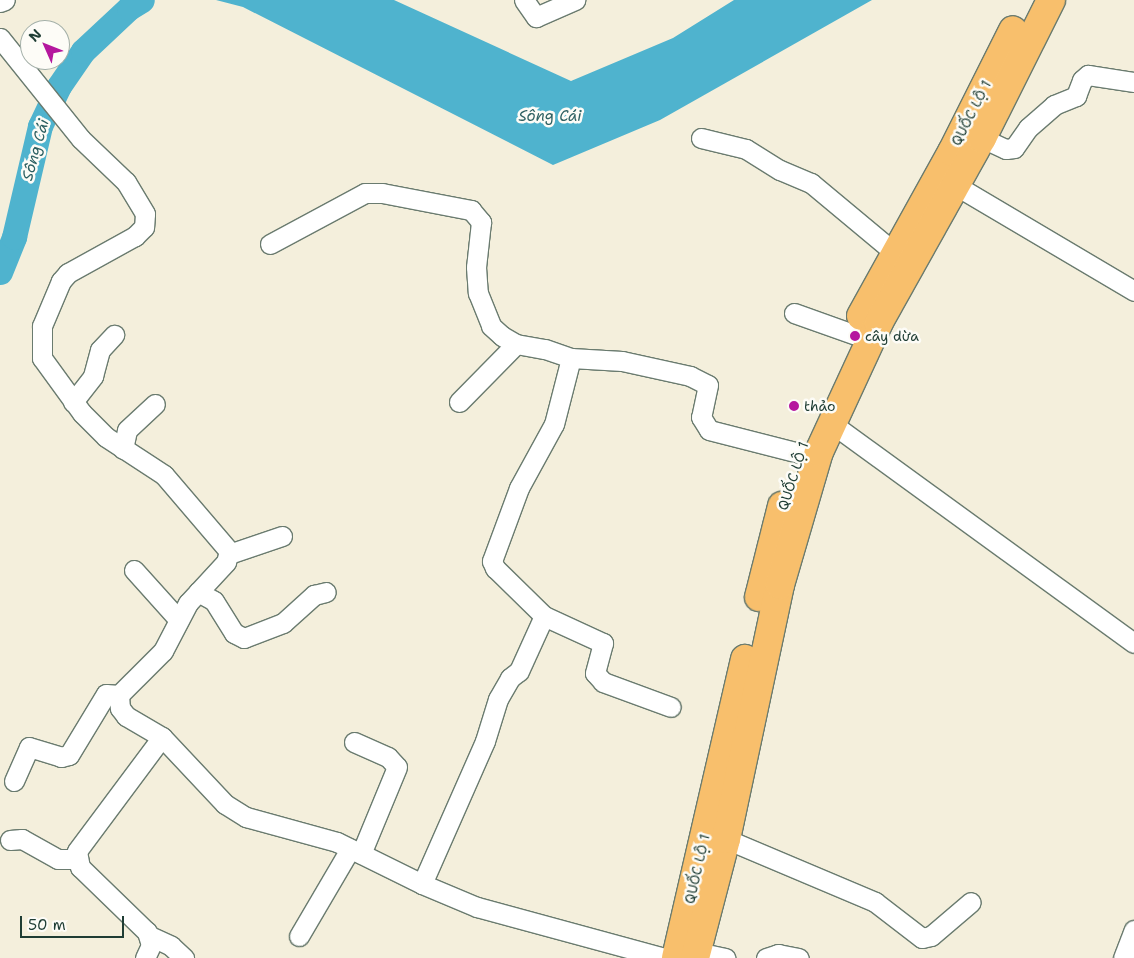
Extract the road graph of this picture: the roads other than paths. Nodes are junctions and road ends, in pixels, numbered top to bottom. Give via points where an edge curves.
1 (5, 0) edge
2 (524, 0) edge
3 (575, 0) edge
4 (1030, 0) edge
5 (1051, 0) edge
6 (0, 2) edge
7 (1020, 36) junction
8 (6, 44) edge
9 (1134, 82) edge
10 (701, 138) dead end
11 (982, 138) junction
12 (956, 186) junction
13 (270, 244) dead end
14 (895, 253) junction
15 (1134, 291) edge
16 (794, 313) dead end
17 (852, 334) junction
18 (114, 335) dead end
19 (516, 344) junction
20 (571, 358) junction
21 (72, 402) junction
22 (459, 402) dead end
23 (155, 404) dead end
24 (831, 423) junction
25 (123, 449) junction
26 (799, 453) junction
27 (282, 536) dead end
28 (229, 554) junction
29 (134, 570) dead end
30 (198, 592) junction
31 (326, 592) dead end
32 (544, 616) junction
33 (180, 620) junction
34 (1134, 643) edge
35 (119, 695) junction
36 (671, 707) dead end
37 (162, 737) junction
38 (354, 742) dead end
39 (14, 781) dead end
40 (726, 839) junction
41 (10, 840) dead end
42 (356, 851) junction
43 (77, 859) junction
44 (422, 884) junction
45 (971, 902) dead end
46 (1134, 930) edge
47 (150, 936) junction
48 (299, 936) dead end
49 (690, 956) edge
50 (145, 958) edge
51 (184, 958) edge
52 (664, 958) edge
53 (725, 958) edge
54 (766, 958) edge
55 (799, 958) edge
56 (1123, 958) edge

1 - 6 street
2 - 3 street via 536,17
4 - 7 highway
5 - 7 highway
7 - 11 highway, QUỐC LỘ 1
7 - 14 highway, QUỐC LỘ 1
8 - 21 street via 80,138 133,191 145,214 145,223 135,236 68,273 55,288 42,326 40,350 45,364
9 - 11 street via 1088,75 1082,80 1076,96 1054,105 1028,128 1014,148 1006,149
10 - 14 street via 746,149 811,184
11 - 12 highway, QUỐC LỘ 1
12 - 15 street
12 - 24 highway, QUỐC LỘ 1 via 879,322
13 - 19 street via 365,193 382,192 471,210 481,222 476,267 478,292 491,326
14 - 17 highway, QUỐC LỘ 1
16 - 17 street
17 - 26 highway, QUỐC LỘ 1
18 - 21 street via 100,350 93,376
19 - 20 street
19 - 22 street
20 - 26 street via 622,361 700,380 709,389 701,417 709,430
20 - 32 street via 554,424 519,488 492,561 494,568
21 - 25 street via 106,437
23 - 25 street via 128,430
24 - 34 street
24 - 40 highway, QUỐC LỘ 1 via 802,504 780,585
25 - 28 street via 171,482 227,546
26 - 49 highway, QUỐC LỘ 1 via 768,554
27 - 28 street
28 - 30 street via 226,562
29 - 33 street
30 - 31 street via 214,601 234,633 244,638 283,623 314,595
30 - 33 street
32 - 36 street via 603,643 595,673 602,682
32 - 44 street via 519,671 510,678 498,698 485,741
33 - 35 street via 163,651
35 - 37 street via 120,708 126,716
35 - 39 street via 106,694 69,755 61,756 29,747
37 - 42 street via 187,766 237,813 270,825 322,837
37 - 43 street via 80,844
38 - 42 street via 388,757 397,767
40 - 45 street via 874,902 922,938 931,936
40 - 49 highway, QUỐC LỘ 1
41 - 43 street via 22,839 58,859
42 - 44 street
42 - 48 street
43 - 47 street via 86,874
44 - 52 street via 477,906
46 - 56 street
47 - 50 street
47 - 51 street via 171,946
49 - 53 street
54 - 55 street via 778,954

